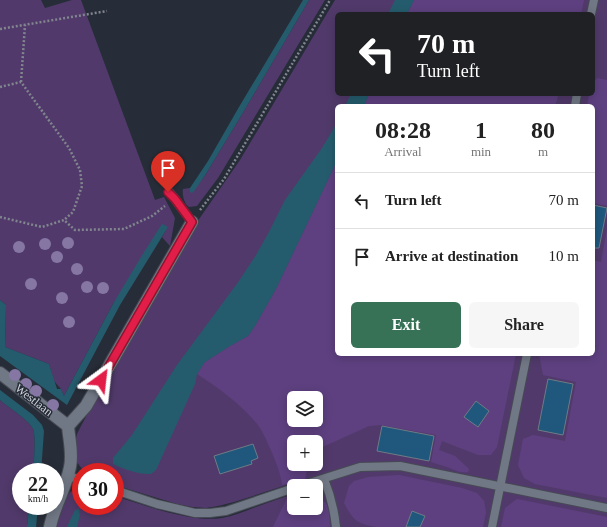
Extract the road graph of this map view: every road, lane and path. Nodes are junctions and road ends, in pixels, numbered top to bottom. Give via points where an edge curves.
1 (330, 0) edge
2 (594, 0) edge
3 (107, 11) dead end
4 (591, 12) edge
5 (24, 25) junction
6 (0, 29) edge
7 (21, 82) junction
8 (0, 87) edge
9 (168, 192) dead end
10 (175, 199) junction
11 (0, 217) edge
12 (64, 220) junction
13 (192, 222) junction
14 (527, 356) edge
15 (0, 373) edge
16 (68, 426) junction
17 (68, 476) junction
18 (72, 477) edge
19 (324, 479) joint
20 (500, 487) junction
21 (287, 490) edge
22 (124, 493) edge
23 (607, 508) edge
24 (50, 527) edge
25 (336, 527) edge
26 (492, 527) edge

1 - 13 path via 224,179
2 - 4 lane
3 - 5 path
5 - 6 path
5 - 7 path
7 - 8 path
7 - 12 path via 69,148 80,170 82,186 73,212
9 - 10 lane
10 - 12 path via 152,216 124,229 75,230
10 - 13 lane
11 - 12 path via 42,227
13 - 16 street via 86,406
14 - 20 lane
15 - 16 street, Westlaan
16 - 17 street via 71,458
17 - 18 lane
17 - 24 street
19 - 20 lane via 360,467 400,466
19 - 25 lane via 334,510
20 - 23 lane
20 - 26 lane
21 - 22 lane via 210,514 157,504

